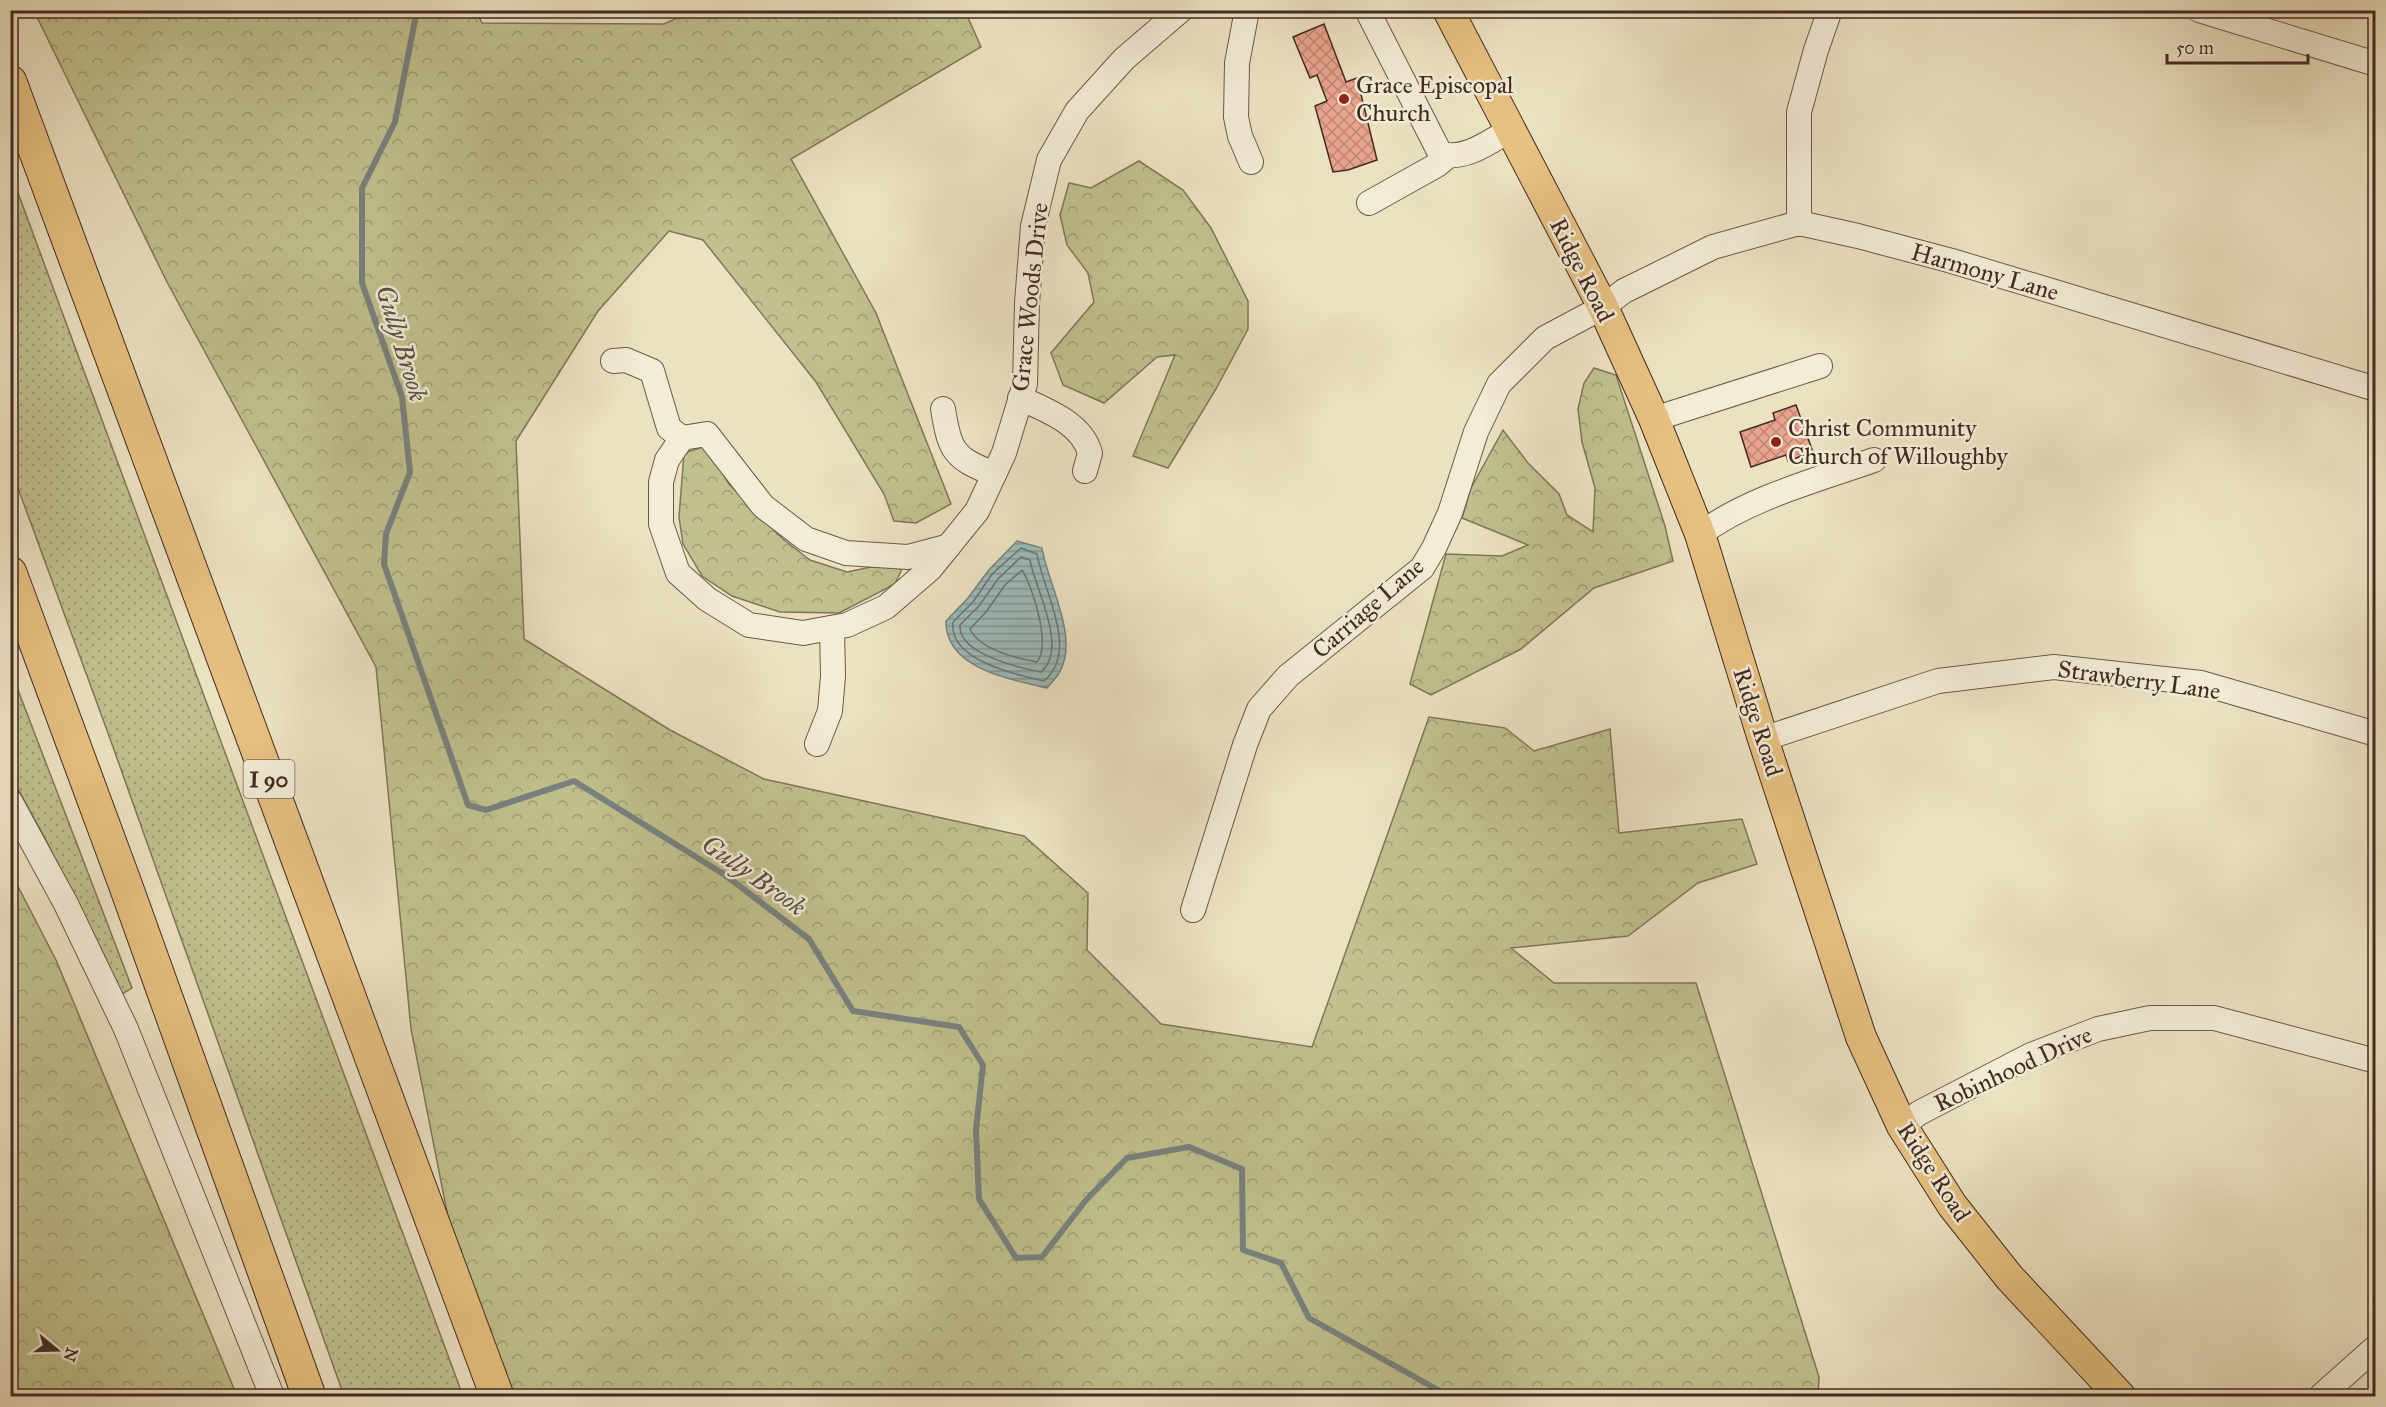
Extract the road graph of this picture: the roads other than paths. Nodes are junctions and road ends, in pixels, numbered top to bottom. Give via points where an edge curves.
1 (1181, 10) edge
2 (1247, 10) edge
3 (1367, 10) edge
4 (1448, 10) edge
5 (1830, 10) edge
6 (2199, 10) edge
7 (2376, 64) edge
8 (10, 82) edge
9 (1510, 130) junction
10 (1448, 156) junction
11 (1251, 162) dead end
12 (1369, 203) dead end
13 (1798, 223) junction
14 (1603, 307) junction
15 (613, 361) dead end
16 (1820, 366) dead end
17 (2376, 389) edge
18 (1020, 398) junction
19 (943, 409) dead end
20 (1654, 418) junction
21 (682, 438) junction
22 (1874, 460) dead end
23 (1085, 471) dead end
24 (994, 474) junction
25 (1700, 534) junction
26 (949, 546) junction
27 (10, 573) edge
28 (832, 628) junction
29 (2376, 734) edge
30 (1763, 739) junction
31 (817, 744) dead end
32 (10, 801) edge
33 (1193, 910) dead end
34 (2376, 1061) edge
35 (1902, 1126) junction
36 (2376, 1347) edge
37 (272, 1396) edge
38 (309, 1396) edge
39 (497, 1396) edge
40 (2120, 1396) edge
41 (2321, 1396) edge

1 - 18 street, Grace Woods Drive via 1124,59 1077,111 1049,160 1033,226
2 - 11 street via 1237,63 1236,117
3 - 10 street via 1440,153
4 - 9 main road, Ridge Road
5 - 13 street via 1799,112
6 - 7 street
8 - 39 highway, I 90
9 - 10 street via 1481,147
9 - 14 main road, Ridge Road
10 - 12 street
13 - 14 street, Harmony Lane via 1713,247 1624,291
13 - 17 street, Harmony Lane via 1952,261
14 - 20 main road, Ridge Road
14 - 33 street, Carriage Lane via 1545,338 1499,384 1476,432 1450,513 1422,568 1288,676 1259,709
15 - 21 street via 626,360 652,371 669,428
16 - 20 street
18 - 23 street via 1069,423 1083,437 1090,453
18 - 24 street, Grace Woods Drive
19 - 24 street via 947,435 955,452 969,464
20 - 25 main road, Ridge Road
21 - 26 street via 707,434 763,506 807,538 846,554 908,557
21 - 28 street, Grace Woods Drive via 667,460 661,482 661,524 678,573 706,599 749,625 803,633
22 - 25 street via 1765,498
24 - 26 street, Grace Woods Drive via 977,511
25 - 30 main road, Ridge Road
26 - 28 street, Grace Woods Drive via 930,569 886,607
27 - 38 highway
28 - 31 street via 830,711
29 - 30 street, Strawberry Lane via 2201,683 2054,666 1938,681
30 - 35 main road, Ridge Road via 1861,1037
32 - 37 street via 66,904 126,1029
34 - 35 street, Robinhood Drive via 2214,1018 2150,1018 2098,1029 2031,1055 1919,1113
35 - 40 main road, Ridge Road via 1952,1205 2009,1277
36 - 41 street

